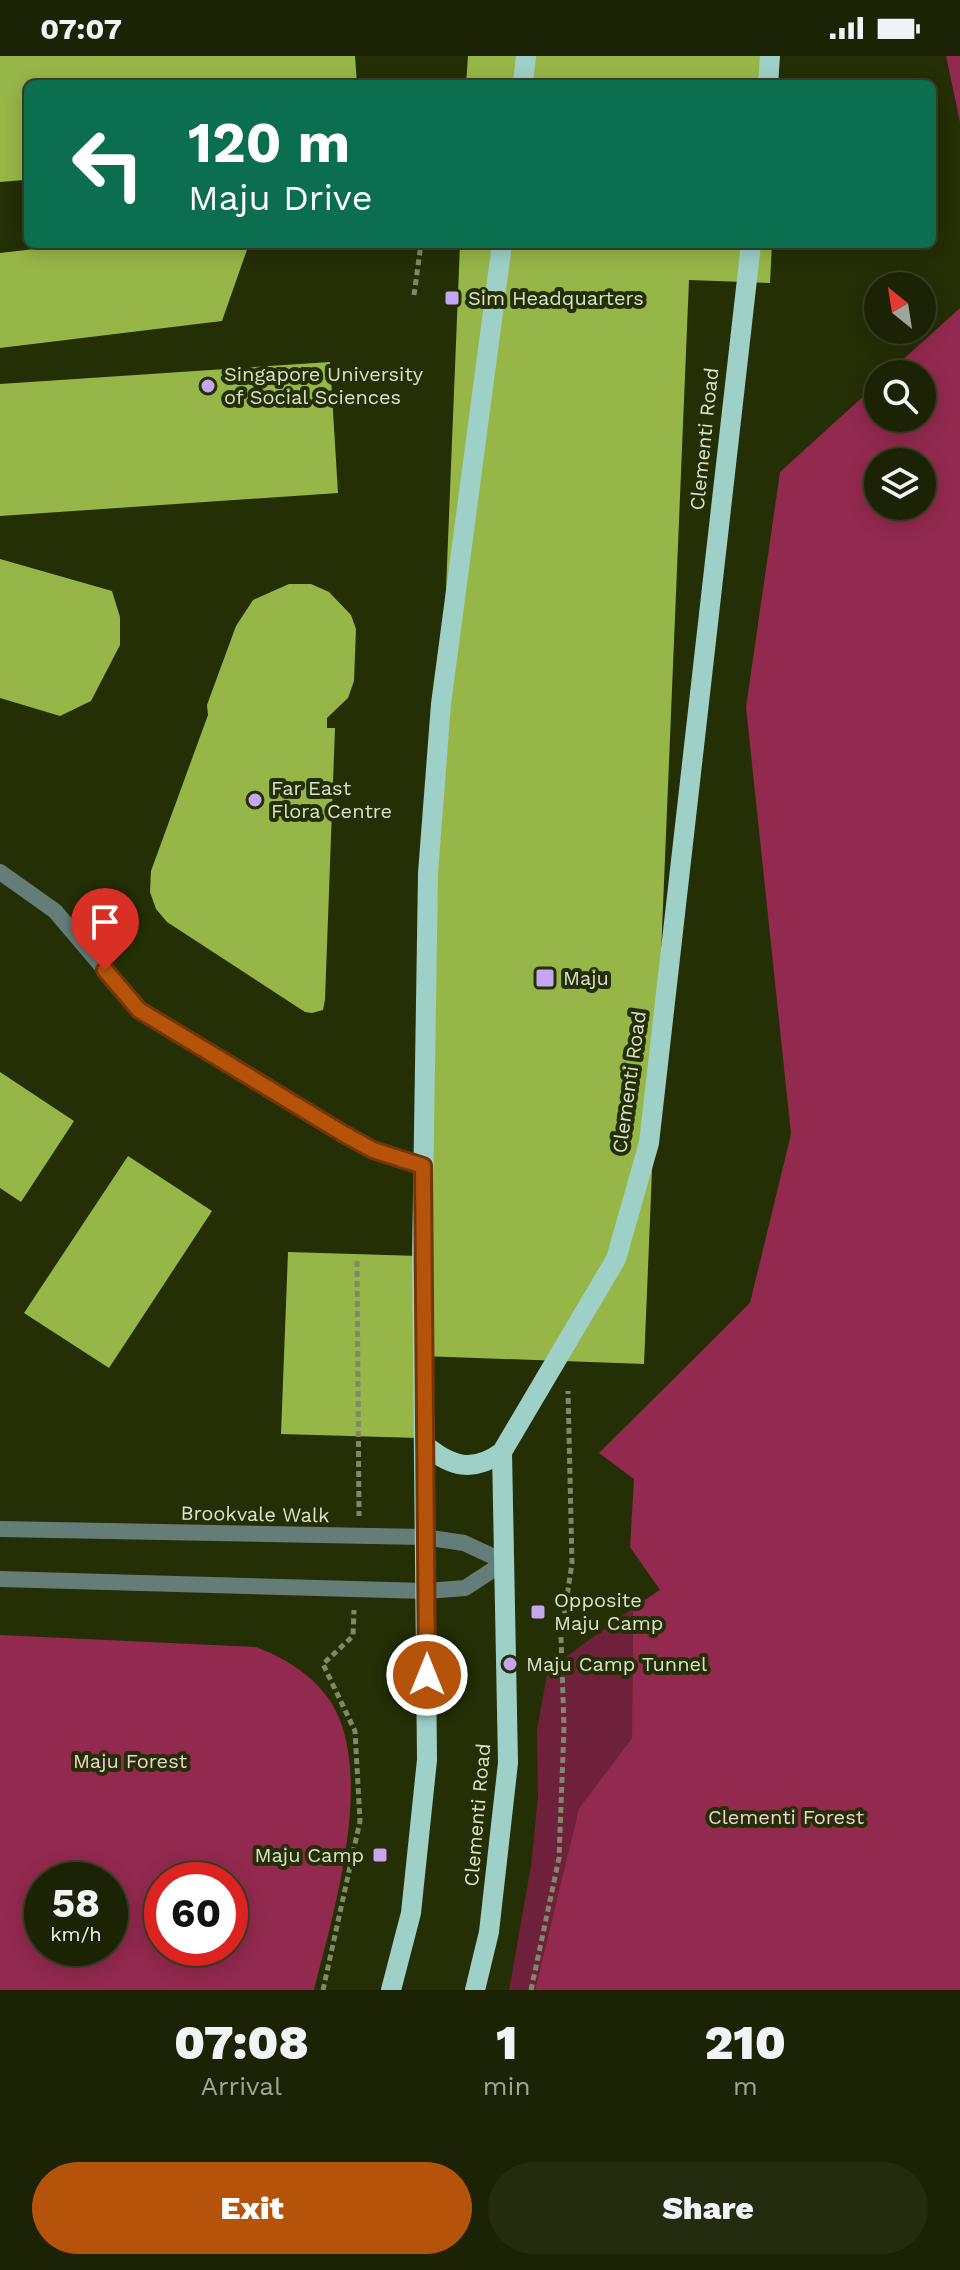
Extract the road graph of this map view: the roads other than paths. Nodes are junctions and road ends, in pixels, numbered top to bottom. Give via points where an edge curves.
1 (526, 56) edge
2 (770, 56) edge
3 (523, 80) edge
4 (768, 80) edge
5 (501, 248) edge
6 (751, 248) edge
7 (0, 872) edge
8 (423, 1166) junction
9 (425, 1445) junction
10 (502, 1452) junction
11 (0, 1529) edge
12 (424, 1537) junction
13 (505, 1562) junction
14 (0, 1579) edge
15 (426, 1591) junction
16 (391, 1990) edge
17 (475, 1990) edge

1 - 3 main road
2 - 4 main road
5 - 8 main road via 441,704 428,888
6 - 10 main road, Clementi Road via 649,1143 616,1259
7 - 8 street via 55,911 139,1010 373,1150
8 - 9 main road
9 - 10 main road via 463,1468
9 - 12 main road
10 - 13 main road, Clementi Road
11 - 12 street, Brookvale Walk
12 - 13 street, Brookvale Walk via 464,1543
12 - 15 main road
13 - 15 street via 465,1588
13 - 17 main road, Clementi Road via 508,1763 489,1932
14 - 15 street
15 - 16 main road via 427,1760 411,1913

